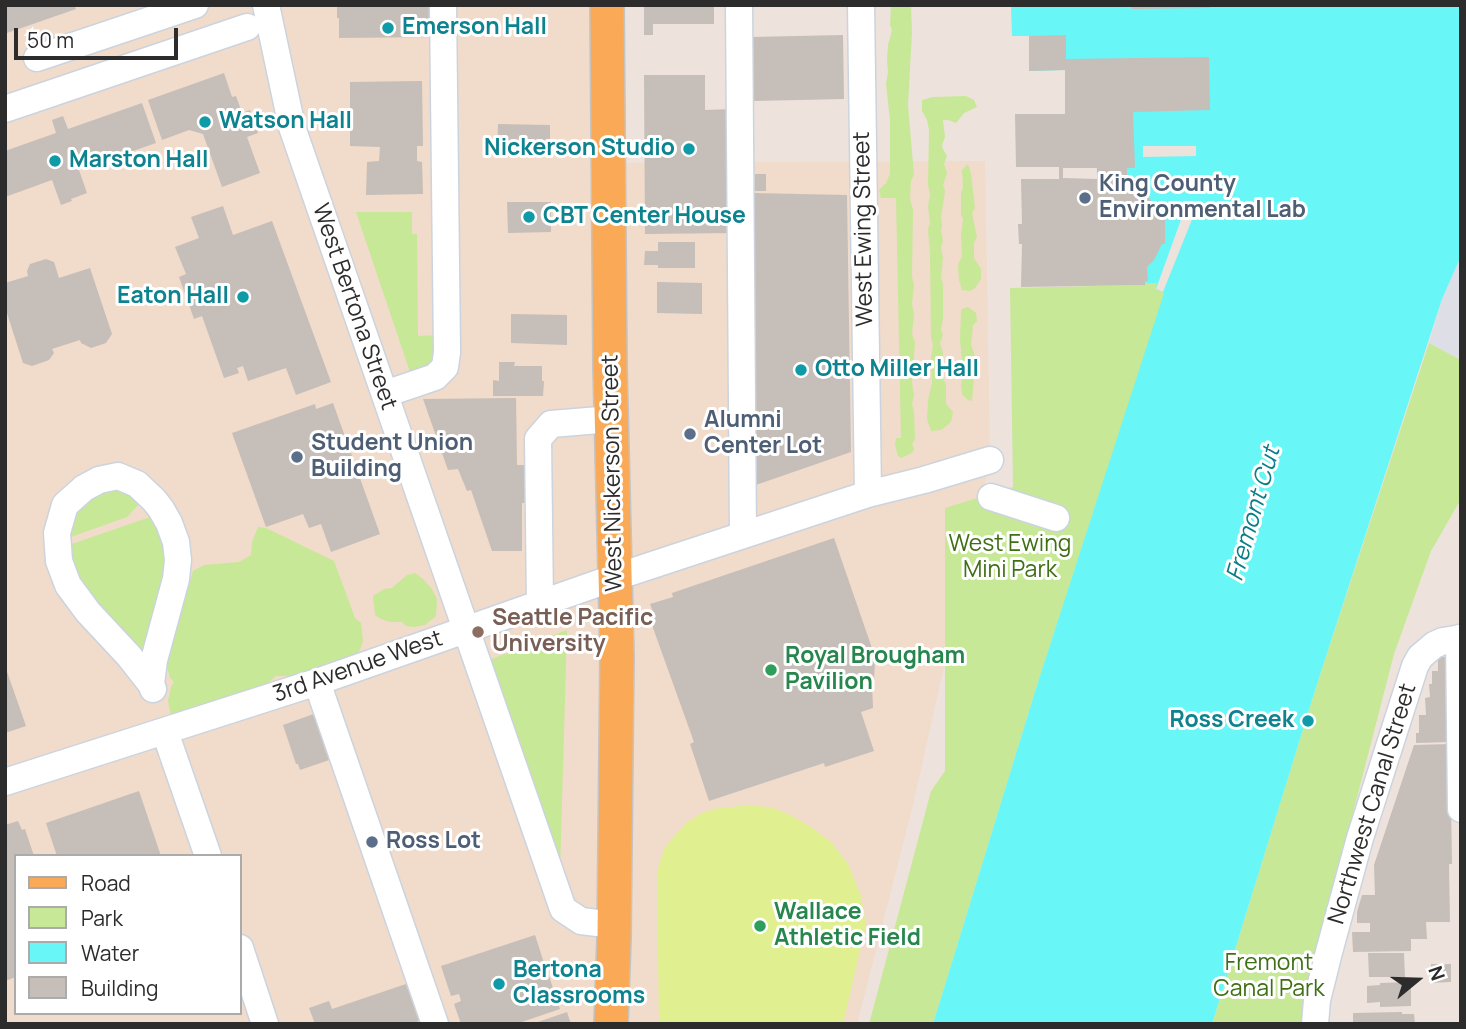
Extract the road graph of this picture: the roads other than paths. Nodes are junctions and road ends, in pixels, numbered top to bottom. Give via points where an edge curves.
1 (195, 5) edge
2 (266, 5) edge
3 (443, 5) edge
4 (607, 5) edge
5 (739, 5) edge
6 (861, 5) edge
7 (247, 27) dead end
8 (37, 58) dead end
9 (5, 109) edge
10 (385, 394) junction
11 (612, 419) junction
12 (990, 460) dead end
13 (868, 494) junction
14 (991, 497) dead end
15 (1056, 518) dead end
16 (743, 535) junction
17 (616, 577) junction
18 (540, 604) junction
19 (467, 630) junction
20 (1460, 638) edge
21 (317, 682) junction
22 (152, 687) joint
23 (165, 732) junction
24 (5, 782) edge
25 (1461, 809) edge
26 (207, 854) edge
27 (614, 925) junction
28 (242, 954) edge
29 (265, 1024) edge
30 (435, 1024) edge
31 (611, 1024) edge
32 (1315, 1024) edge

1 - 8 street
2 - 10 street, West Bertona Street via 292,127
3 - 10 street via 445,367 435,377
4 - 11 main road, West Nickerson Street
5 - 16 street
6 - 13 street, West Ewing Street
7 - 9 street
10 - 19 street, West Bertona Street
11 - 17 main road, West Nickerson Street
11 - 18 street via 551,424 538,439
12 - 13 street, 3rd Avenue West
13 - 16 street, 3rd Avenue West
14 - 15 street
16 - 17 street, 3rd Avenue West
17 - 18 street, 3rd Avenue West
17 - 27 main road, West Nickerson Street
18 - 19 street, 3rd Avenue West
19 - 21 street, 3rd Avenue West
19 - 27 street, West Bertona Street via 562,909 581,921
20 - 25 street
20 - 32 street, Northwest Canal Street via 1434,645 1415,666 1360,838 1317,1000
21 - 23 street, 3rd Avenue West
21 - 30 street
22 - 22 street via 68,585 59,561 58,533 65,505 84,488 118,476 154,499 176,542 176,579 153,660
23 - 24 street, 3rd Avenue West
23 - 26 street
27 - 31 main road, West Nickerson Street
28 - 29 street

